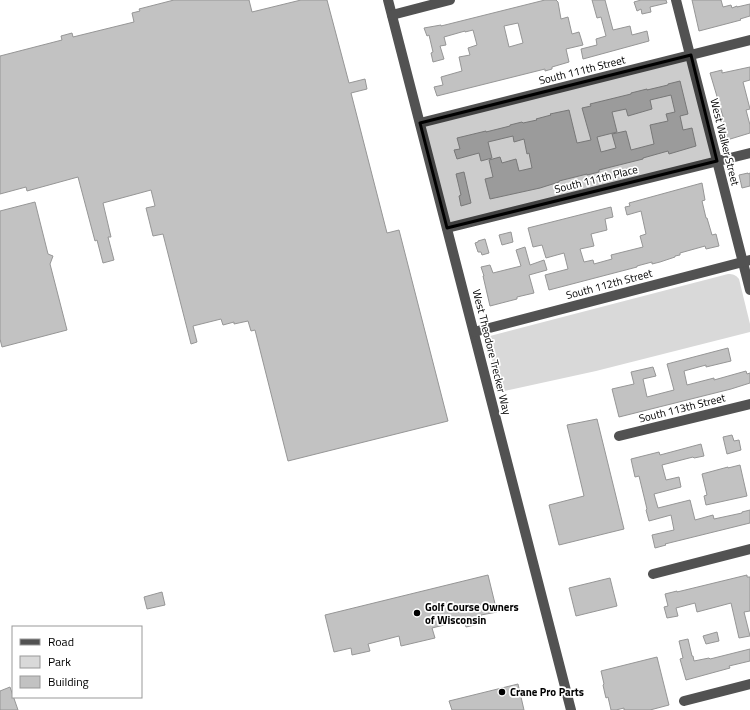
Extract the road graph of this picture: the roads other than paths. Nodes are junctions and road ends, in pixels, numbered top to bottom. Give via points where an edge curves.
1 (388, 0) edge
2 (450, 0) edge
3 (676, 0) edge
4 (392, 15) junction
5 (750, 40) edge
6 (691, 55) junction
7 (420, 124) junction
8 (750, 153) edge
9 (717, 161) junction
10 (447, 228) junction
11 (746, 261) edge
12 (750, 290) edge
13 (474, 332) junction
14 (750, 404) edge
15 (619, 436) dead end
16 (750, 549) edge
17 (653, 574) dead end
18 (750, 684) edge
19 (684, 701) dead end
20 (572, 710) edge

1 - 4 street, West Theodore Trecker Way
2 - 4 street
3 - 6 street, West Walker Street
4 - 7 street, West Theodore Trecker Way
5 - 6 street, South 111th Street
6 - 7 street, South 111th Street
6 - 9 street, West Walker Street
7 - 10 street, West Theodore Trecker Way
8 - 9 street, South 111th Place
9 - 10 street, South 111th Place
9 - 11 street, West Walker Street
10 - 13 street, West Theodore Trecker Way
11 - 12 street, West Walker Street
11 - 13 street, South 112th Street
13 - 20 street, West Theodore Trecker Way
14 - 15 street, South 113th Street
16 - 17 street
18 - 19 street

